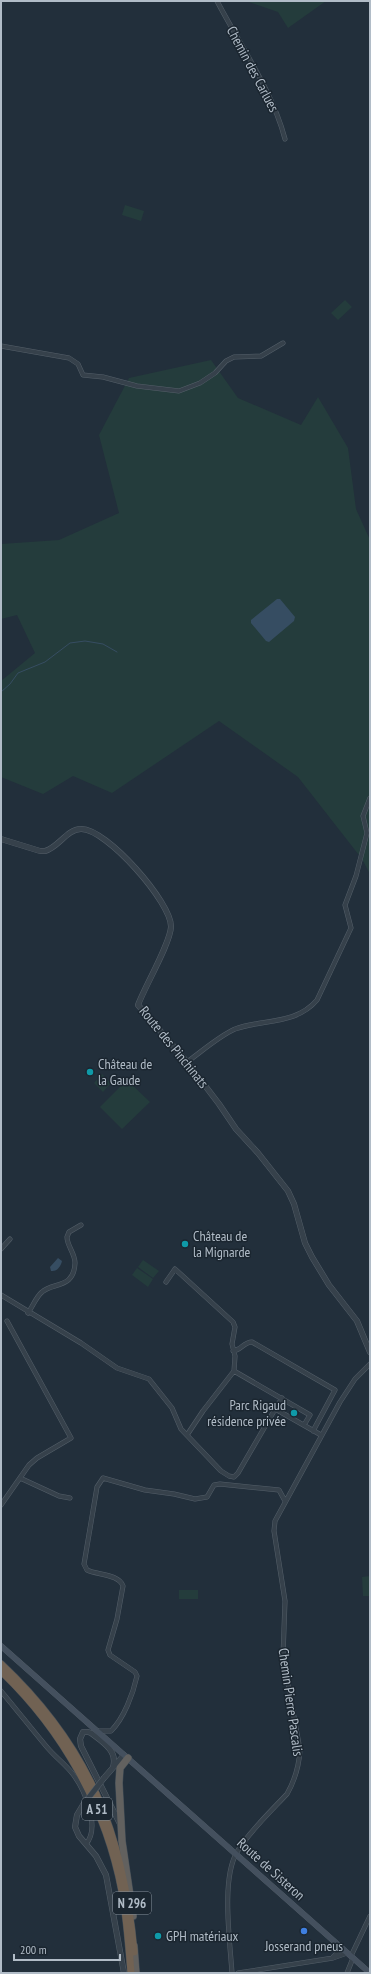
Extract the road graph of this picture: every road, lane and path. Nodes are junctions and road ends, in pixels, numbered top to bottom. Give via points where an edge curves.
1 (217, 1) edge
2 (285, 139) dead end
3 (283, 342) dead end
4 (1, 346) edge
5 (370, 798) edge
6 (1, 839) edge
7 (187, 1062) junction
8 (81, 1225) dead end
9 (10, 1239) dead end
10 (1, 1249) edge
11 (166, 1282) dead end
12 (1, 1295) edge
13 (28, 1313) junction
14 (7, 1321) dead end
15 (233, 1351) junction
16 (370, 1352) edge
17 (370, 1364) edge
18 (234, 1371) junction
19 (282, 1398) junction
20 (274, 1411) junction
21 (304, 1425) junction
22 (313, 1431) junction
23 (187, 1435) junction
24 (321, 1435) junction
25 (20, 1478) junction
26 (70, 1498) dead end
27 (285, 1501) junction
28 (1, 1505) edge
29 (1, 1646) edge
30 (1, 1664) edge
31 (1, 1671) edge
32 (1, 1691) edge
33 (77, 1714) junction
34 (98, 1732) junction
35 (125, 1758) junction
36 (113, 1767) junction
37 (121, 1826) junction
38 (86, 1844) junction
39 (236, 1854) junction
40 (370, 1916) edge
41 (342, 1948) junction
42 (134, 1952) junction
43 (350, 1956) junction
44 (333, 1958) junction
45 (123, 1973) edge
46 (131, 1973) edge
47 (136, 1973) edge
48 (232, 1973) edge
49 (238, 1973) edge
50 (347, 1973) edge
51 (370, 1973) edge

1 - 2 street, Chemin des Carlues via 257,74 280,122
3 - 4 street via 261,356 234,357 200,383 179,391 83,375 78,364 70,358
5 - 7 street via 363,816 367,833 356,876 345,904 351,928 317,1000 307,1009 288,1018 233,1030
6 - 7 street, Route des Pinchinats via 45,851 76,830 85,829 115,848 142,875 168,915 171,927 168,940 138,1005
7 - 16 street, Route des Pinchinats via 236,1129 288,1191 312,1257 329,1285 357,1321
8 - 13 street via 69,1232 67,1237 74,1253 75,1266 72,1274 63,1284 43,1291
9 - 10 street
11 - 15 street via 175,1269 229,1317 235,1326
12 - 13 street
13 - 23 street via 117,1368 149,1379 172,1408 181,1429
14 - 25 street via 71,1438 28,1465
15 - 18 street
15 - 22 street via 252,1342 335,1390
17 - 24 street, Chemin Pierre Pascalis via 355,1379
18 - 19 street
18 - 23 street
19 - 20 street
19 - 21 street via 310,1415
20 - 21 street via 277,1410
20 - 23 street via 234,1476 221,1471
21 - 22 street
22 - 24 street
24 - 27 street, Chemin Pierre Pascalis
25 - 26 street via 59,1496
25 - 28 street
27 - 34 street via 279,1490 220,1484 214,1485 207,1497 195,1499 138,1488 107,1477 100,1481 84,1564 87,1570 117,1579 122,1583 117,1619 108,1650 110,1655 137,1676 117,1725 111,1731
27 - 39 street, Chemin Pierre Pascalis via 275,1521 274,1531 285,1595 283,1656 300,1761 287,1794
29 - 33 main road, Route de Sisteron
30 - 42 highway, A 51 via 28,1691 63,1734 90,1779 124,1875
31 - 46 highway, A 51 via 46,1721 76,1766 94,1801 114,1857 122,1891
32 - 38 street via 72,1773 80,1786 93,1824 91,1836
33 - 34 main road, Route de Sisteron
33 - 35 main road, Route de Sisteron
34 - 35 main road, Route de Sisteron
35 - 36 street
35 - 37 highway, N 296 via 119,1773
35 - 39 main road, Route de Sisteron
36 - 37 street via 114,1758 111,1750 91,1733 83,1732 81,1746
36 - 38 street, bridge via 77,1815 75,1824
37 - 42 highway, N 296 via 131,1893
38 - 45 street via 103,1866 108,1881
39 - 41 main road, Route de Sisteron
39 - 48 street, Chemin Pierre Pascalis via 228,1875
40 - 43 street
41 - 43 main road, Route de Sisteron
41 - 44 street
42 - 47 highway, N 296
43 - 44 street
43 - 50 street
43 - 51 main road, Route de Sisteron
44 - 49 street

